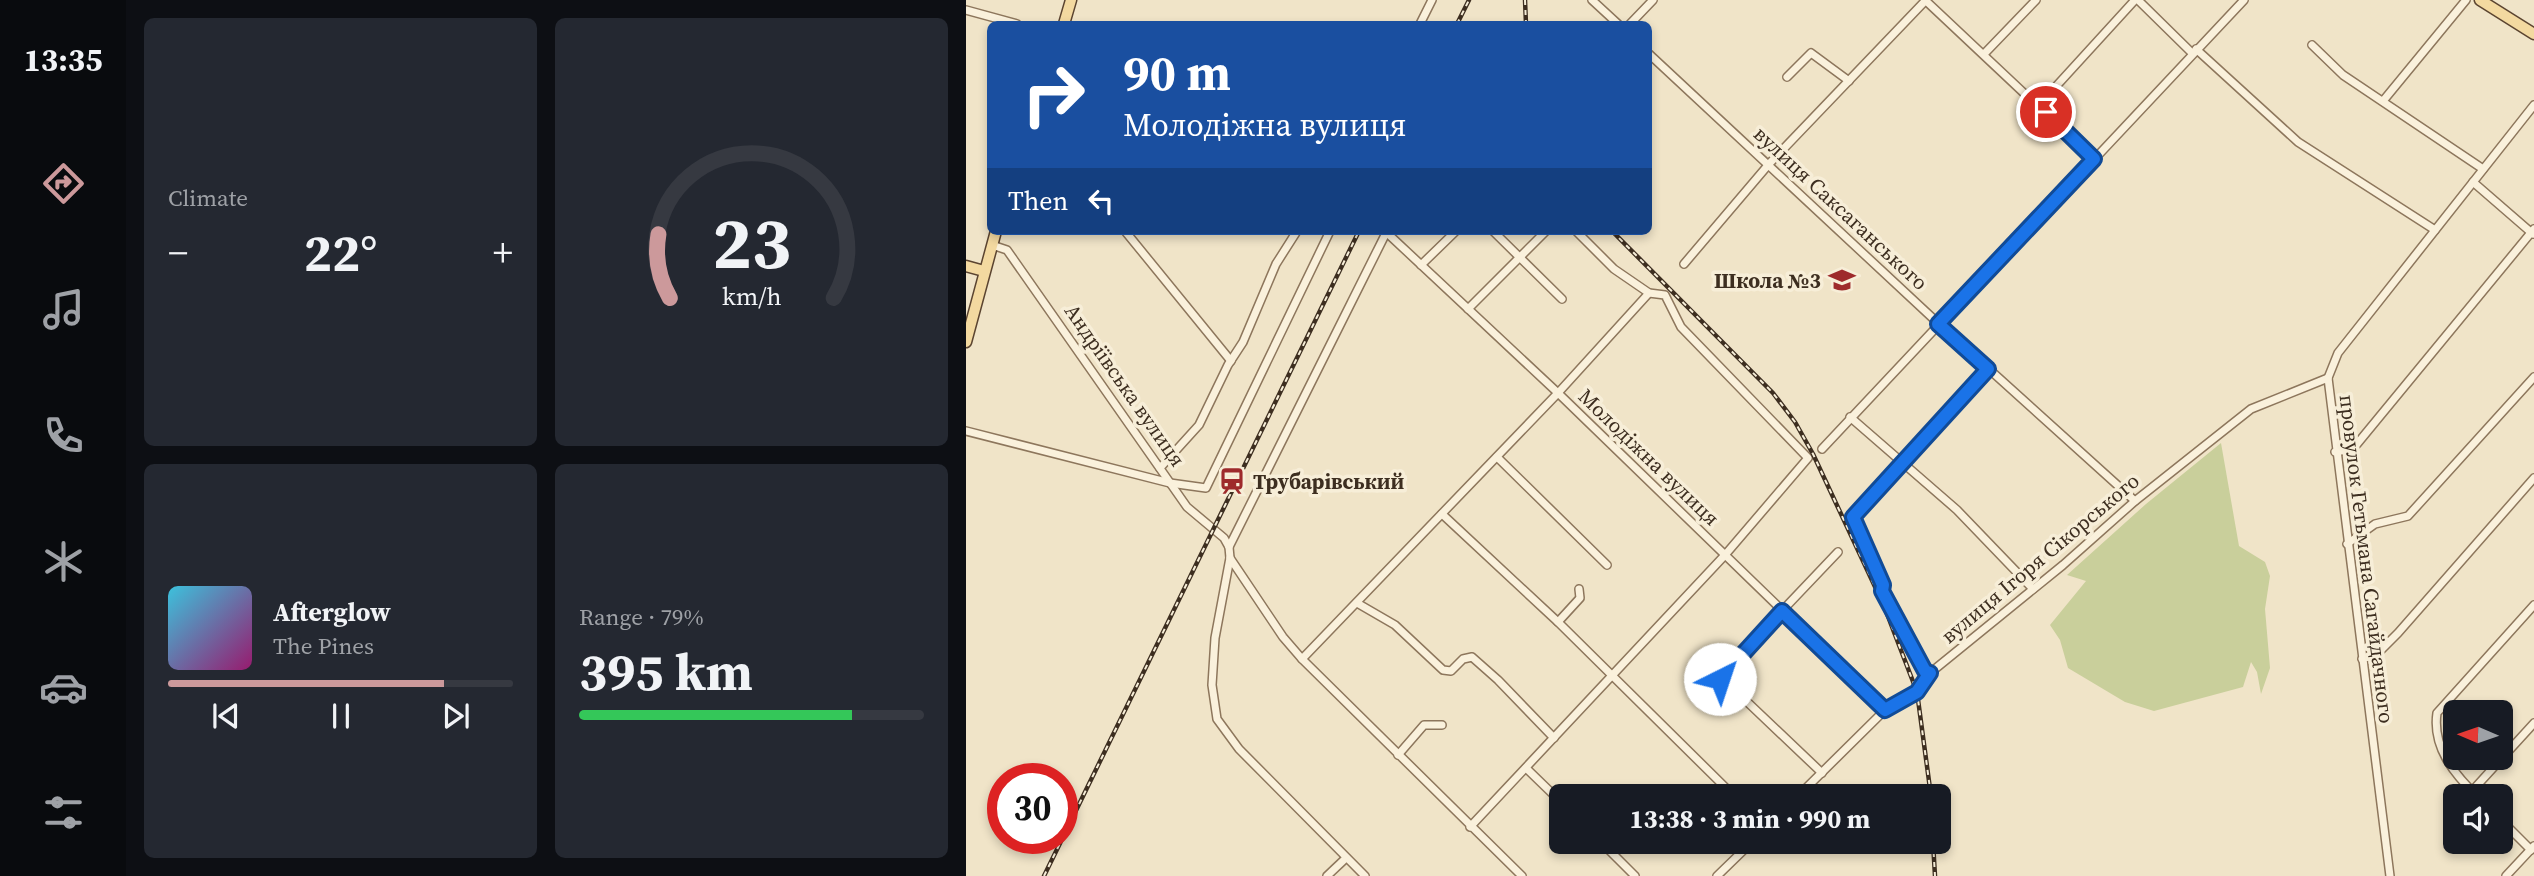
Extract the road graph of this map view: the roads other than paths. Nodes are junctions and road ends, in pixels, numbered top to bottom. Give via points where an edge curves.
1 (1071, 0) edge
2 (1432, 0) edge
3 (1592, 0) edge
4 (1653, 0) edge
5 (1926, 0) edge
6 (2036, 0) edge
7 (2136, 0) edge
8 (2244, 0) edge
9 (2466, 0) edge
10 (2480, 0) edge
11 (966, 10) edge
12 (1006, 21) edge
13 (1065, 21) edge
14 (1422, 21) edge
15 (1615, 21) edge
16 (1633, 21) edge
17 (2534, 34) edge
18 (2312, 45) dead end
19 (2194, 51) junction
20 (1985, 53) junction
21 (1652, 57) edge
22 (1787, 77) dead end
23 (1849, 81) junction
24 (2384, 101) junction
25 (2039, 105) junction
26 (2534, 105) edge
27 (2094, 159) junction
28 (1769, 164) junction
29 (2483, 169) junction
30 (2473, 182) junction
31 (2435, 230) junction
32 (2533, 232) edge
33 (995, 235) edge
34 (1128, 235) edge
35 (1294, 235) edge
36 (1328, 235) edge
37 (1385, 235) edge
38 (1390, 235) edge
39 (1452, 235) edge
40 (1497, 235) edge
41 (1542, 235) edge
42 (1580, 235) edge
43 (992, 245) junction
44 (1518, 258) junction
45 (1684, 264) dead end
46 (1421, 265) junction
47 (966, 266) edge
48 (984, 271) junction
49 (1649, 293) junction
50 (1562, 299) dead end
51 (1468, 309) junction
52 (1938, 324) junction
53 (966, 342) edge
54 (1231, 361) junction
55 (1988, 369) junction
56 (2534, 377) edge
57 (2328, 378) junction
58 (1558, 393) junction
59 (1850, 417) junction
60 (966, 430) edge
61 (1822, 449) dead end
62 (2335, 452) junction
63 (1497, 457) junction
64 (1904, 461) junction
65 (1160, 468) junction
66 (2534, 478) edge
67 (1170, 483) junction
68 (2134, 500) junction
69 (1442, 514) junction
70 (2347, 544) junction
71 (1229, 547) junction
72 (1838, 552) dead end
73 (1725, 555) junction
74 (1230, 558) junction
75 (1607, 565) dead end
76 (1579, 589) dead end
77 (2033, 589) junction
78 (1357, 603) junction
79 (2534, 606) edge
80 (1782, 611) junction
81 (1558, 622) junction
82 (1302, 659) junction
83 (2362, 659) junction
84 (1930, 673) junction
85 (1612, 676) junction
86 (1885, 710) junction
87 (2534, 723) edge
88 (1442, 724) dead end
89 (1554, 738) junction
90 (1398, 755) junction
91 (1526, 768) junction
92 (1822, 773) junction
93 (1722, 784) edge
94 (1811, 784) edge
95 (2465, 784) edge
96 (2483, 784) edge
97 (1549, 790) edge
98 (1470, 827) junction
99 (2513, 831) edge
100 (2532, 848) edge
101 (1613, 854) edge
102 (1740, 854) edge
103 (1346, 858) junction
104 (1327, 876) edge
105 (1365, 876) edge
106 (1522, 876) edge
107 (1635, 876) edge
108 (1717, 876) edge
109 (2390, 876) edge
110 (2506, 876) edge

1 - 13 main road
2 - 14 street
3 - 15 street
4 - 16 street
5 - 20 street
5 - 23 street
6 - 20 street
7 - 19 street
7 - 25 street
8 - 19 street
9 - 24 street
10 - 17 main road
11 - 12 street
18 - 24 street via 2343,75
19 - 27 street
19 - 31 street via 2298,142
20 - 25 street
21 - 28 street, вулиця Саксаганського
22 - 23 street via 1811,52
23 - 28 street
24 - 29 street
25 - 27 street
26 - 29 street, провулок Гетьмана Сагайдачного
27 - 52 street
28 - 45 street
28 - 52 street, вулиця Саксаганського
29 - 30 street, провулок Гетьмана Сагайдачного
30 - 31 street, провулок Гетьмана Сагайдачного
30 - 32 street
31 - 57 street, провулок Гетьмана Сагайдачного via 2338,353
32 - 62 street via 2357,444
33 - 43 main road
34 - 54 street
35 - 54 street
36 - 67 street via 1206,488
37 - 71 street
38 - 46 street, Молодіжна вулиця
39 - 46 street
40 - 44 street
41 - 44 street
42 - 49 street via 1614,269
43 - 48 main road
43 - 65 street, Андріївська вулиця via 1007,250
44 - 50 street
44 - 51 street
46 - 51 street, Молодіжна вулиця
47 - 48 main road
48 - 53 main road
49 - 58 street
49 - 73 street via 1665,295 1681,327 1808,458
51 - 58 street, Молодіжна вулиця
52 - 55 street, вулиця Саксаганського
52 - 59 street
54 - 65 street via 1199,425
55 - 64 street
55 - 68 street, вулиця Саксаганського
56 - 70 street via 2408,516 2375,524
57 - 62 street, провулок Гетьмана Сагайдачного
57 - 68 street, вулиця Ігоря Сікорського via 2251,409
58 - 63 street
58 - 73 street, Молодіжна вулиця
59 - 61 street
59 - 64 street
60 - 67 street
62 - 70 street, провулок Гетьмана Сагайдачного
63 - 69 street
63 - 75 street
64 - 77 street
64 - 84 street via 1853,517 1882,591
65 - 67 street, Андріївська вулиця
66 - 83 street via 2398,634 2376,655
67 - 71 street, Андріївська вулиця via 1187,507
68 - 77 street, вулиця Ігоря Сікорського
69 - 78 street
69 - 81 street
70 - 83 street, провулок Гетьмана Сагайдачного
71 - 74 street
72 - 80 street
73 - 80 street, Молодіжна вулиця
73 - 85 street
74 - 82 street
74 - 103 street via 1215,638 1212,703 1217,719 1239,749
76 - 81 street via 1583,597
77 - 84 street, вулиця Ігоря Сікорського
78 - 82 street
78 - 89 street via 1395,625 1443,670 1451,671 1472,657
79 - 95 street via 2437,713 2444,756
80 - 86 street, Молодіжна вулиця
80 - 92 street via 1720,679
81 - 85 street
82 - 90 street
83 - 109 street, провулок Гетьмана Сагайдачного
84 - 86 street, вулиця Ігоря Сікорського via 1917,692
85 - 89 street
85 - 93 street
86 - 92 street, вулиця Ігоря Сікорського
87 - 96 street
88 - 90 street via 1423,725
89 - 91 street
90 - 98 street
91 - 97 street
91 - 98 street
92 - 94 street, вулиця Ігоря Сікорського
98 - 106 street
99 - 100 street
100 - 110 street
101 - 107 street
102 - 108 street
103 - 104 street
103 - 105 street

